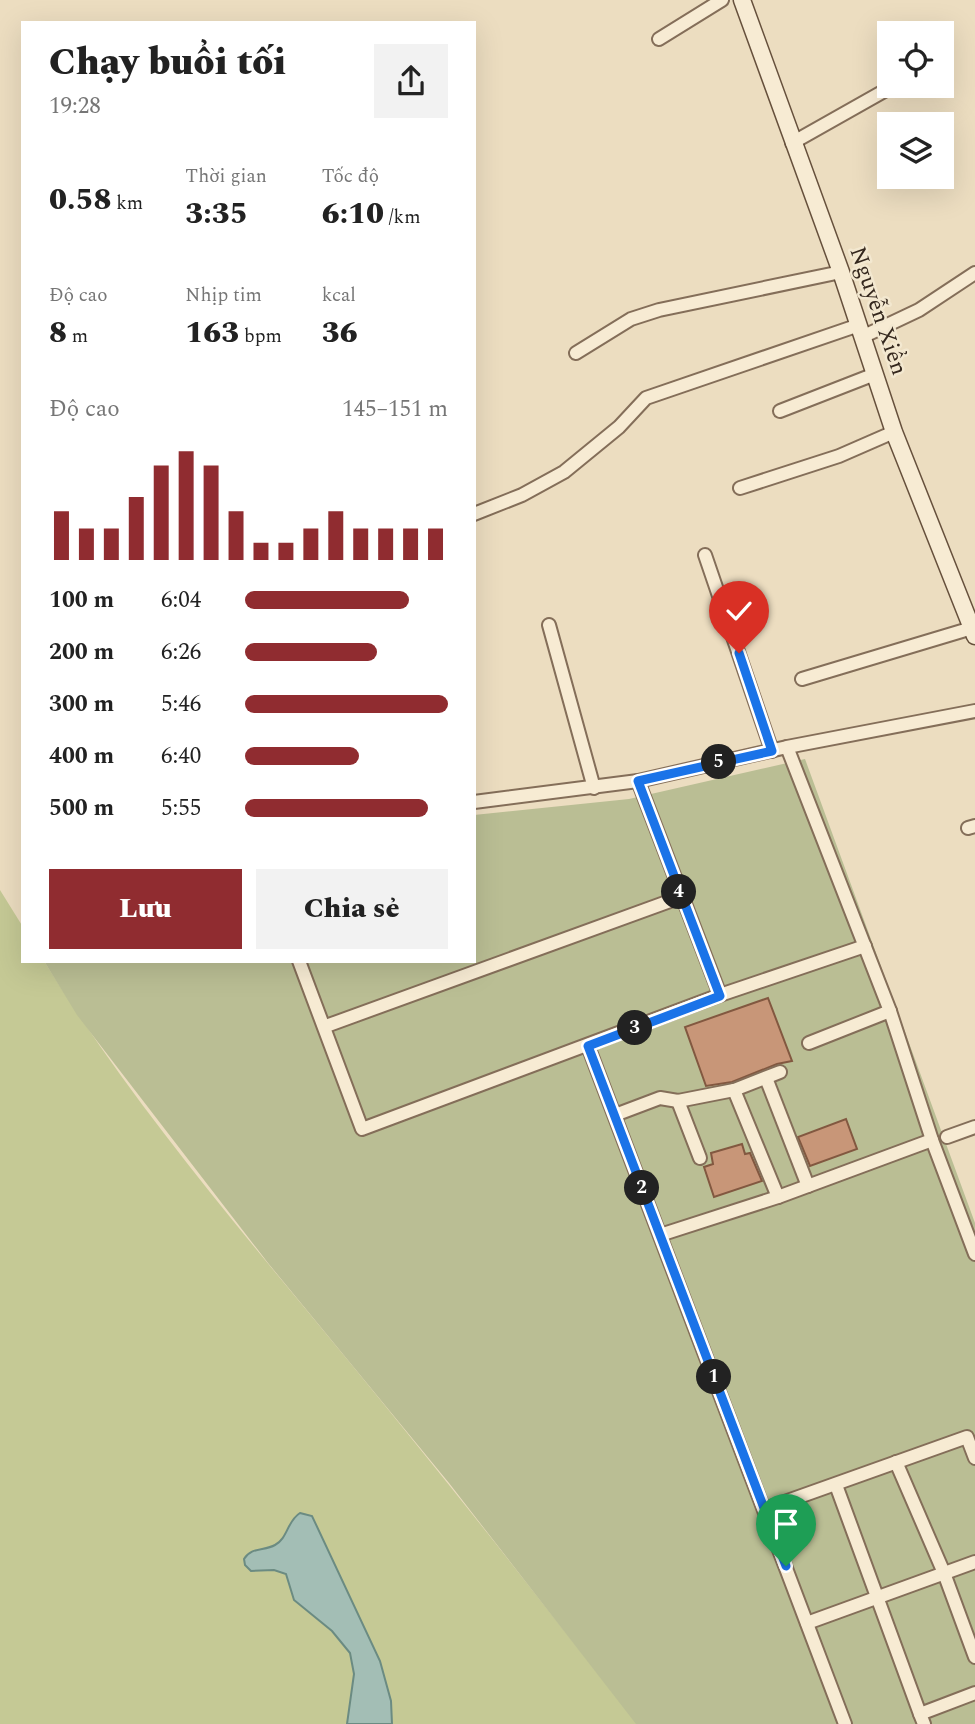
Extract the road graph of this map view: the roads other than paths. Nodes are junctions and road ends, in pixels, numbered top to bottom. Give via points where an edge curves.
1 (722, 0) edge
2 (742, 0) edge
3 (659, 39) dead end
4 (877, 95) edge
5 (792, 143) junction
6 (841, 272) junction
7 (975, 272) edge
8 (860, 331) junction
9 (576, 353) dead end
10 (875, 374) junction
11 (780, 411) dead end
12 (894, 432) junction
13 (740, 488) dead end
14 (476, 513) edge
15 (705, 555) dead end
16 (549, 625) dead end
17 (974, 632) edge
18 (802, 679) dead end
19 (975, 711) edge
20 (787, 747) junction
21 (772, 751) junction
22 (638, 781) junction
23 (594, 788) junction
24 (476, 802) edge
25 (681, 897) junction
26 (865, 946) junction
27 (300, 963) edge
28 (720, 996) junction
29 (890, 1011) junction
30 (326, 1026) junction
31 (809, 1044) dead end
32 (588, 1046) junction
33 (780, 1072) dead end
34 (766, 1077) junction
35 (734, 1090) junction
36 (678, 1101) junction
37 (615, 1115) junction
38 (973, 1128) edge
39 (947, 1137) dead end
40 (932, 1140) junction
41 (700, 1158) dead end
42 (808, 1186) junction
43 (778, 1197) junction
44 (660, 1235) junction
45 (975, 1254) edge
46 (975, 1458) edge
47 (896, 1462) junction
48 (836, 1485) junction
49 (765, 1509) junction
50 (975, 1562) edge
51 (944, 1573) junction
52 (877, 1599) junction
53 (807, 1623) junction
54 (975, 1657) edge
55 (975, 1693) edge
56 (922, 1719) edge
57 (845, 1724) edge

1 - 3 street
2 - 5 main road, Nguyễn Xiển
4 - 5 street
5 - 6 main road, Nguyễn Xiển
6 - 8 main road, Nguyễn Xiển
6 - 9 street via 659,310 623,323
7 - 8 street via 919,310
8 - 10 main road, Nguyễn Xiển
8 - 14 street via 646,398 619,427 564,471
10 - 11 street
10 - 12 main road, Nguyễn Xiển
12 - 13 street via 839,456
12 - 17 main road, Nguyễn Xiển
15 - 21 street
16 - 23 street
17 - 18 street
19 - 20 street
20 - 21 street
20 - 26 street
21 - 22 street
22 - 23 street
22 - 25 street
23 - 24 street
25 - 28 street
25 - 30 street
26 - 28 street
26 - 29 street
27 - 30 street
28 - 32 street
29 - 31 street
29 - 40 street
30 - 32 street via 362,1129
32 - 37 street
33 - 34 street
34 - 35 street
34 - 42 street
35 - 36 street
35 - 43 street
36 - 37 street via 660,1098
36 - 41 street
37 - 44 street
38 - 39 street
40 - 42 street
40 - 45 street
42 - 43 street
43 - 44 street
44 - 49 street
46 - 47 street via 967,1437
47 - 48 street
47 - 51 street
48 - 49 street
48 - 52 street
49 - 53 street
50 - 51 street
51 - 52 street
51 - 54 street
52 - 53 street
52 - 56 street
53 - 57 street
55 - 56 street

